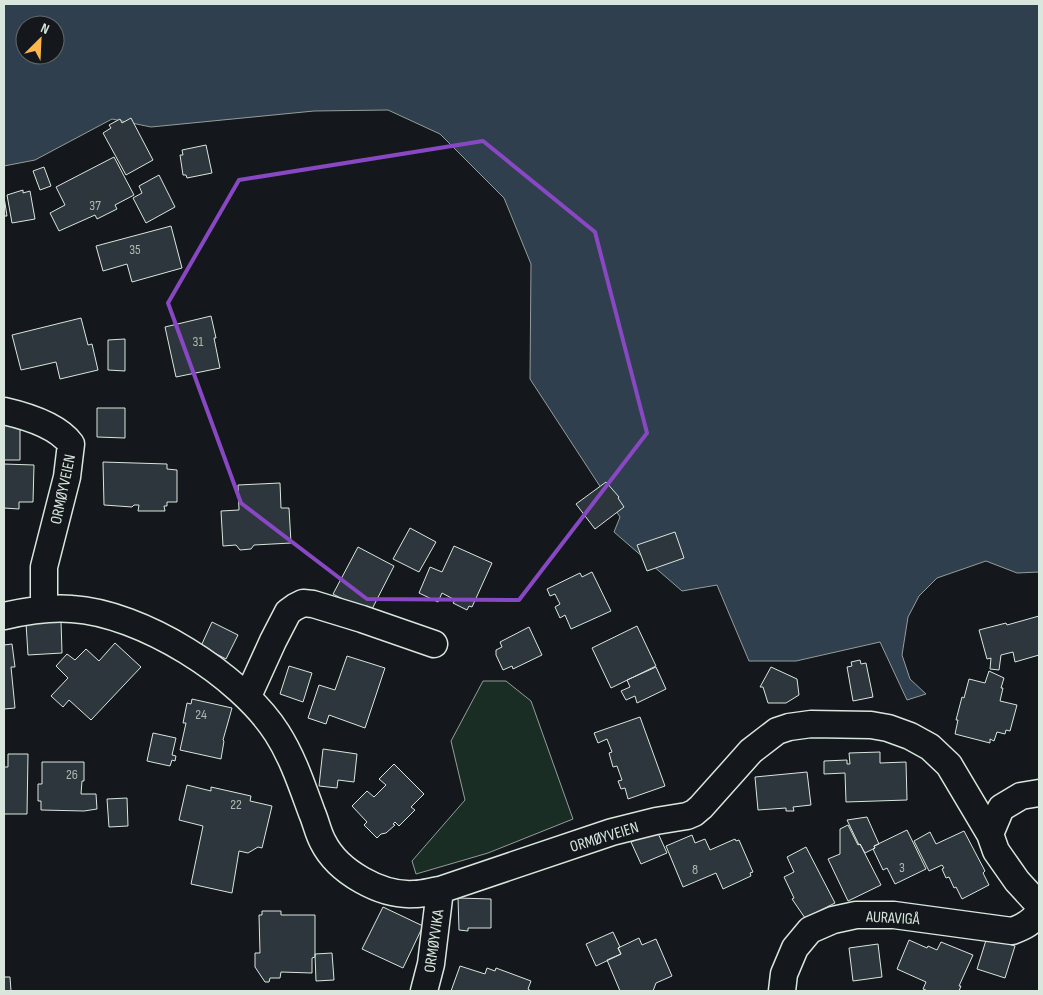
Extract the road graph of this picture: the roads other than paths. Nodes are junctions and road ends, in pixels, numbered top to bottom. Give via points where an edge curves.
1 (4, 411) edge
2 (44, 609) junction
3 (4, 616) edge
4 (434, 644) dead end
5 (248, 696) junction
6 (1039, 794) edge
7 (990, 834) junction
8 (440, 890) junction
9 (1039, 905) edge
10 (1039, 911) edge
11 (424, 991) edge
12 (782, 991) edge

1 - 2 street, ORMØYVEIEN via 47,426 71,444 67,477 44,567
2 - 3 street, ORMØYVEIEN
2 - 5 street, ORMØYVEIEN via 91,612 134,624 200,660
4 - 5 street via 362,618 303,603 288,612
5 - 8 street, ORMØYVEIEN via 286,748 323,842 333,856 363,881 382,890 414,894
6 - 7 street via 1021,796 1002,808
7 - 8 street, ORMØYVEIEN via 949,765 930,748 888,728 811,724 789,727 766,738 751,750 694,813 612,832
7 - 9 street, ORMØYVEIEN via 1006,867
8 - 11 street, ORMØYVIKA via 431,964
10 - 12 street, AURAVIGÅ via 1028,924 1012,931 894,915 856,915 833,920 810,930 795,948 784,974

